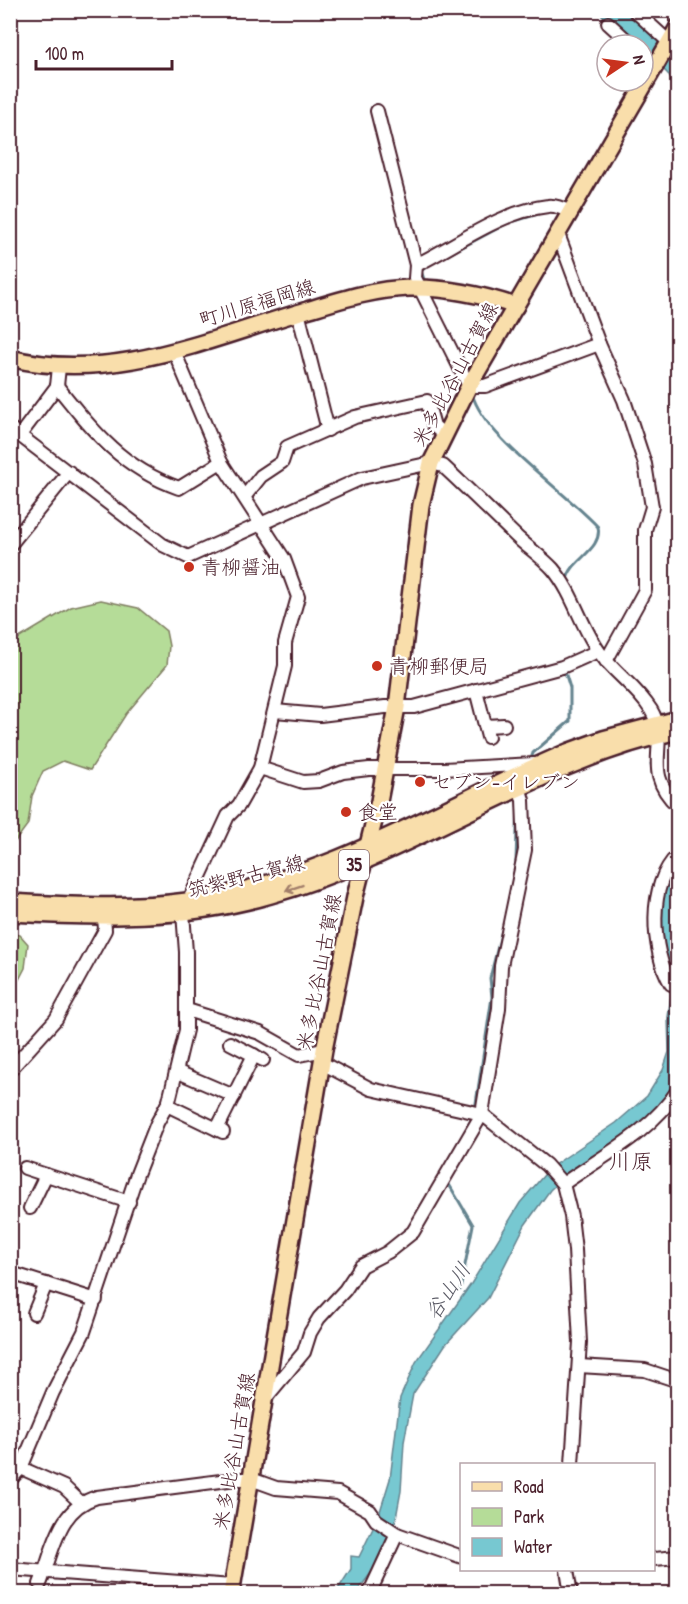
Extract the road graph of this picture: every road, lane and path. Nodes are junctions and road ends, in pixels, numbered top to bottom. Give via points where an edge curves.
1 (634, 10) edge
2 (608, 23) dead end
3 (678, 27) edge
4 (619, 33) edge
5 (668, 43) junction
6 (655, 56) edge
7 (632, 93) edge
8 (377, 111) dead end
9 (570, 212) junction
10 (558, 234) junction
11 (416, 265) junction
12 (422, 288) junction
13 (516, 306) junction
14 (298, 312) junction
15 (599, 344) junction
16 (174, 351) junction
17 (10, 358) edge
18 (59, 367) junction
19 (57, 386) junction
20 (469, 386) junction
21 (328, 430) junction
22 (15, 431) edge
23 (443, 434) junction
24 (221, 462) junction
25 (431, 463) junction
26 (69, 472) junction
27 (245, 496) junction
28 (261, 524) junction
29 (10, 544) edge
30 (602, 656) junction
31 (476, 690) junction
32 (397, 707) junction
33 (275, 711) junction
34 (678, 719) edge
35 (504, 725) dead end
36 (657, 730) junction
37 (678, 730) edge
38 (540, 764) junction
39 (260, 768) junction
40 (385, 770) junction
41 (519, 787) junction
42 (379, 801) junction
43 (678, 806) edge
44 (404, 829) junction
45 (369, 845) junction
46 (678, 855) edge
47 (364, 861) junction
48 (327, 876) junction
49 (355, 897) junction
50 (10, 902) edge
51 (185, 907) junction
52 (10, 913) edge
53 (104, 917) junction
54 (671, 984) dead end
55 (187, 1010) junction
56 (230, 1043) dead end
57 (323, 1056) junction
58 (10, 1070) edge
59 (178, 1072) junction
60 (678, 1089) edge
61 (234, 1096) junction
62 (167, 1105) junction
63 (482, 1114) junction
64 (25, 1168) dead end
65 (46, 1175) junction
66 (563, 1184) junction
67 (129, 1202) junction
68 (30, 1208) dead end
69 (14, 1274) dead end
70 (46, 1284) junction
71 (96, 1300) junction
72 (34, 1313) dead end
73 (579, 1366) junction
74 (678, 1381) edge
75 (264, 1400) junction
76 (572, 1463) edge
77 (21, 1468) junction
78 (250, 1479) junction
79 (10, 1480) edge
80 (80, 1502) junction
81 (395, 1534) junction
82 (460, 1556) edge
83 (678, 1557) edge
84 (655, 1559) edge
85 (10, 1569) edge
86 (45, 1571) junction
87 (567, 1571) edge
88 (40, 1584) dead end
89 (232, 1590) edge
90 (369, 1593) edge
91 (571, 1593) edge

1 - 5 street
2 - 4 street
3 - 5 main road, 米多比谷山古賀線
5 - 6 main road, 米多比谷山古賀線
7 - 9 main road, 米多比谷山古賀線
8 - 11 street
9 - 10 main road, 米多比谷山古賀線
9 - 11 street via 550,205 521,213
10 - 13 main road, 米多比谷山古賀線
10 - 15 street
11 - 12 street via 415,278
12 - 13 main road, 町川原福岡線 via 460,290
12 - 14 main road, 町川原福岡線 via 381,291
12 - 20 street
13 - 20 main road, 米多比谷山古賀線
14 - 16 main road, 町川原福岡線
14 - 21 street
15 - 20 street via 485,386
15 - 30 street via 624,400 645,464 652,507 645,530 645,590
16 - 18 main road, 町川原福岡線 via 106,365
16 - 24 street
17 - 18 main road, 町川原福岡線
18 - 19 street
19 - 22 street
19 - 24 street via 108,448 169,485 178,488
20 - 23 main road, 米多比谷山古賀線
21 - 23 street via 355,417 427,401 434,426
21 - 27 street via 287,447 282,462 261,476
22 - 26 street
23 - 25 main road, 米多比谷山古賀線
24 - 27 street
25 - 28 street via 362,478
25 - 30 street via 443,466 552,569 572,596
25 - 32 main road, 米多比谷山古賀線 via 421,505
26 - 28 street via 180,555 193,556
26 - 29 street
27 - 28 street
28 - 33 street via 284,560 298,597 285,643 285,666
30 - 31 street
30 - 36 street via 638,690 653,713
31 - 32 street via 414,707
31 - 35 street via 487,731
32 - 33 street via 320,715
32 - 40 main road, 米多比谷山古賀線
33 - 39 street
34 - 36 main road, 筑紫野古賀線 / 35
36 - 37 main road, 筑紫野古賀線 / 35
36 - 38 main road, 筑紫野古賀線 / 35 via 603,739
36 - 41 main road, 筑紫野古賀線 / 35
36 - 43 street via 655,762 659,784
38 - 40 street
38 - 44 main road, 筑紫野古賀線 / 35
39 - 40 street via 303,782 343,772
39 - 51 street via 239,805 228,816
40 - 42 main road, 米多比谷山古賀線
41 - 47 main road, 筑紫野古賀線 / 35
41 - 63 street via 525,850 501,966 499,1008
42 - 44 main road via 385,820
42 - 45 main road, 米多比谷山古賀線
44 - 45 main road, 筑紫野古賀線 / 35
45 - 47 main road, 米多比谷山古賀線
45 - 51 main road, 筑紫野古賀線 / 35 via 270,883
46 - 54 street via 664,875 657,915 658,946
47 - 48 main road, 筑紫野古賀線 / 35
47 - 49 main road, 米多比谷山古賀線
48 - 49 main road via 345,882
48 -> 51 main road, 筑紫野古賀線 / 35 via 263,897
49 - 57 main road, 米多比谷山古賀線
50 - 51 main road, 筑紫野古賀線 / 35
51 - 53 main road, 筑紫野古賀線 / 35
51 - 55 street
52 - 53 main road, 筑紫野古賀線 / 35
53 - 58 street via 105,930 69,998 56,1019
55 - 57 street via 260,1033 299,1055
55 - 59 street
56 - 61 street via 259,1058
57 - 63 street via 370,1089
57 - 75 main road, 米多比谷山古賀線
59 - 61 street
59 - 62 street
60 - 66 street via 643,1129
61 - 62 street via 221,1131
62 - 67 street
63 - 66 street
63 - 75 street via 413,1232 388,1252 361,1266 319,1318 304,1352
64 - 65 street
65 - 67 street
65 - 68 street
66 - 73 street via 571,1216 577,1280
67 - 71 street
69 - 70 street
70 - 71 street
70 - 72 street
71 - 77 street
73 - 74 street via 645,1370
73 - 76 street
75 - 78 main road, 米多比谷山古賀線
77 - 79 street
77 - 80 street via 64,1486
78 - 80 street
78 - 81 street via 276,1488 339,1493 370,1511
78 - 89 main road, 米多比谷山古賀線
80 - 86 street via 62,1526
81 - 82 street
81 - 90 street
83 - 84 street
85 - 86 street
86 - 88 street
86 - 89 street
87 - 91 street

